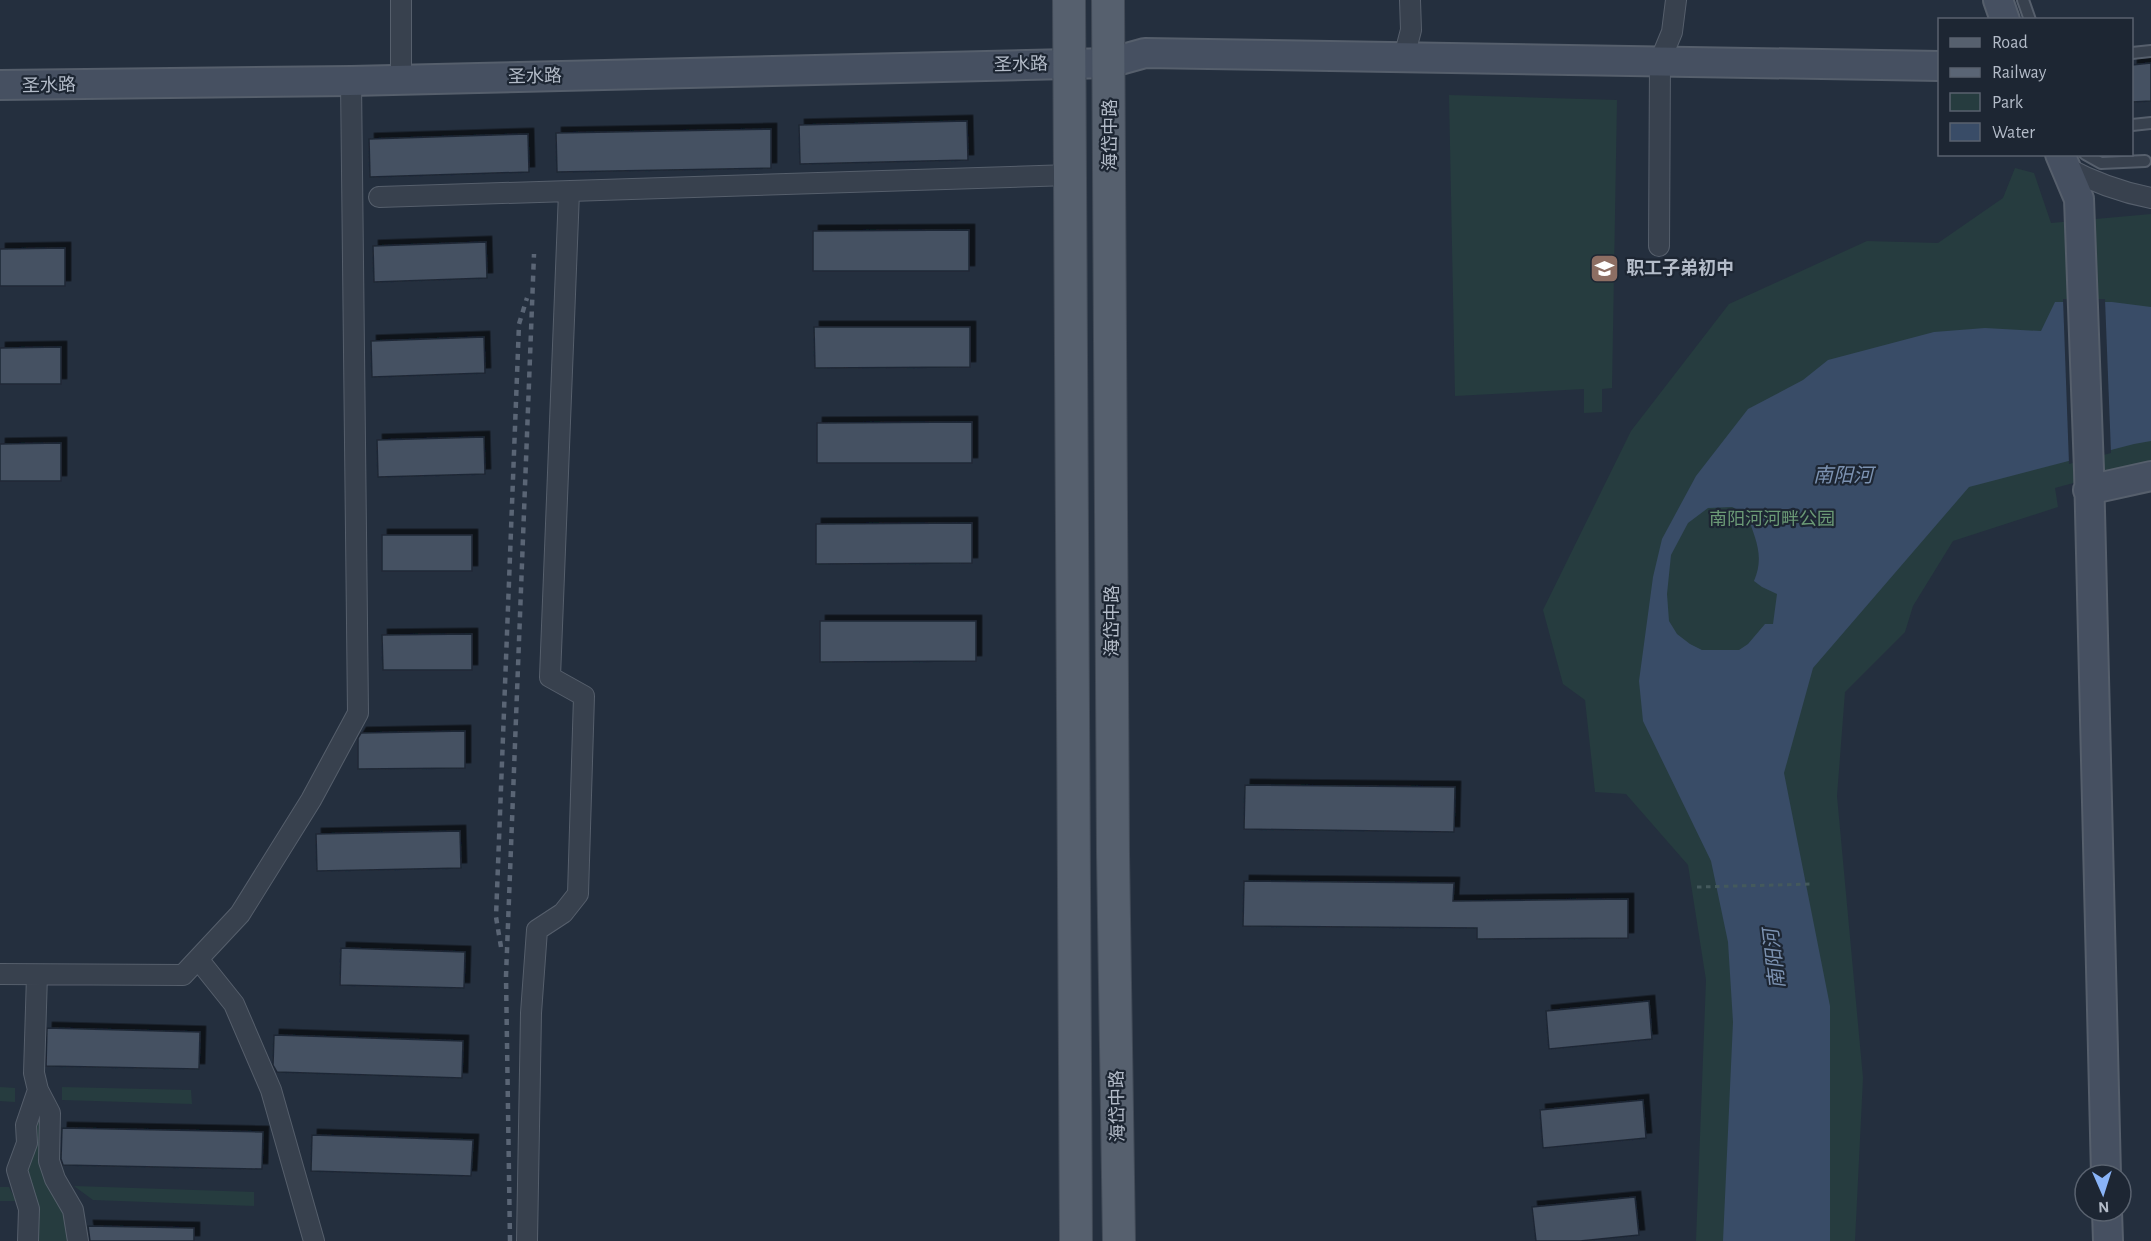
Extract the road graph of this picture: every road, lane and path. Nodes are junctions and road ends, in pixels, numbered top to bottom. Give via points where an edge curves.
1 (401, 0) edge
2 (1069, 0) edge
3 (1108, 0) edge
4 (1410, 0) edge
5 (1676, 0) edge
6 (1998, 0) edge
7 (2023, 0) edge
8 (2004, 18) edge
9 (2029, 18) edge
10 (2151, 51) edge
11 (2133, 53) edge
12 (1404, 57) junction
13 (1660, 62) junction
14 (1070, 63) junction
15 (1109, 63) junction
16 (1938, 66) edge
17 (401, 79) junction
18 (351, 81) junction
19 (0, 86) edge
20 (2151, 123) edge
21 (2133, 125) edge
22 (2070, 159) edge
23 (2145, 161) dead end
24 (1070, 175) junction
25 (569, 192) junction
26 (378, 197) dead end
27 (2151, 198) edge
28 (1659, 246) dead end
29 (2151, 477) edge
30 (2089, 480) junction
31 (1814, 885) dead end
32 (1697, 887) dead end
33 (198, 959) junction
34 (0, 974) edge
35 (37, 975) junction
36 (38, 1090) junction
37 (2106, 1163) edge
38 (2107, 1223) edge
39 (28, 1241) edge
40 (78, 1241) edge
41 (314, 1241) edge
42 (527, 1241) edge
43 (1076, 1241) edge
44 (1119, 1241) edge
45 (2108, 1241) edge

1 - 17 street
2 - 14 main road
3 - 15 main road, 海岱中路
4 - 12 street via 1411,30
5 - 13 street via 1672,32
6 - 8 street
7 - 9 lane
10 - 11 lane
12 - 13 street, 圣水路
12 - 15 street, 圣水路 via 1145,53
13 - 16 street, 圣水路
13 - 28 street
14 - 15 street, 圣水路
14 - 17 street, 圣水路
14 - 24 main road
15 - 44 main road, 海岱中路
17 - 18 street, 圣水路
18 - 19 street, 圣水路
18 - 33 street via 358,713 311,800 240,914
20 - 21 lane
22 - 23 lane via 2101,163
22 - 27 street via 2088,179
22 - 30 street via 2079,199
24 - 25 street
24 - 43 main road
25 - 26 street
25 - 42 street via 550,677 584,696 578,894 563,913 537,930 531,1013
29 - 30 street
30 - 37 street
31 - 32 path
33 - 35 street via 183,975
33 - 41 street via 234,1004 272,1090
34 - 35 street
35 - 36 street via 34,1073
36 - 39 street via 17,1170 29,1209
36 - 40 street via 50,1113 48,1161 73,1210
38 - 45 street

